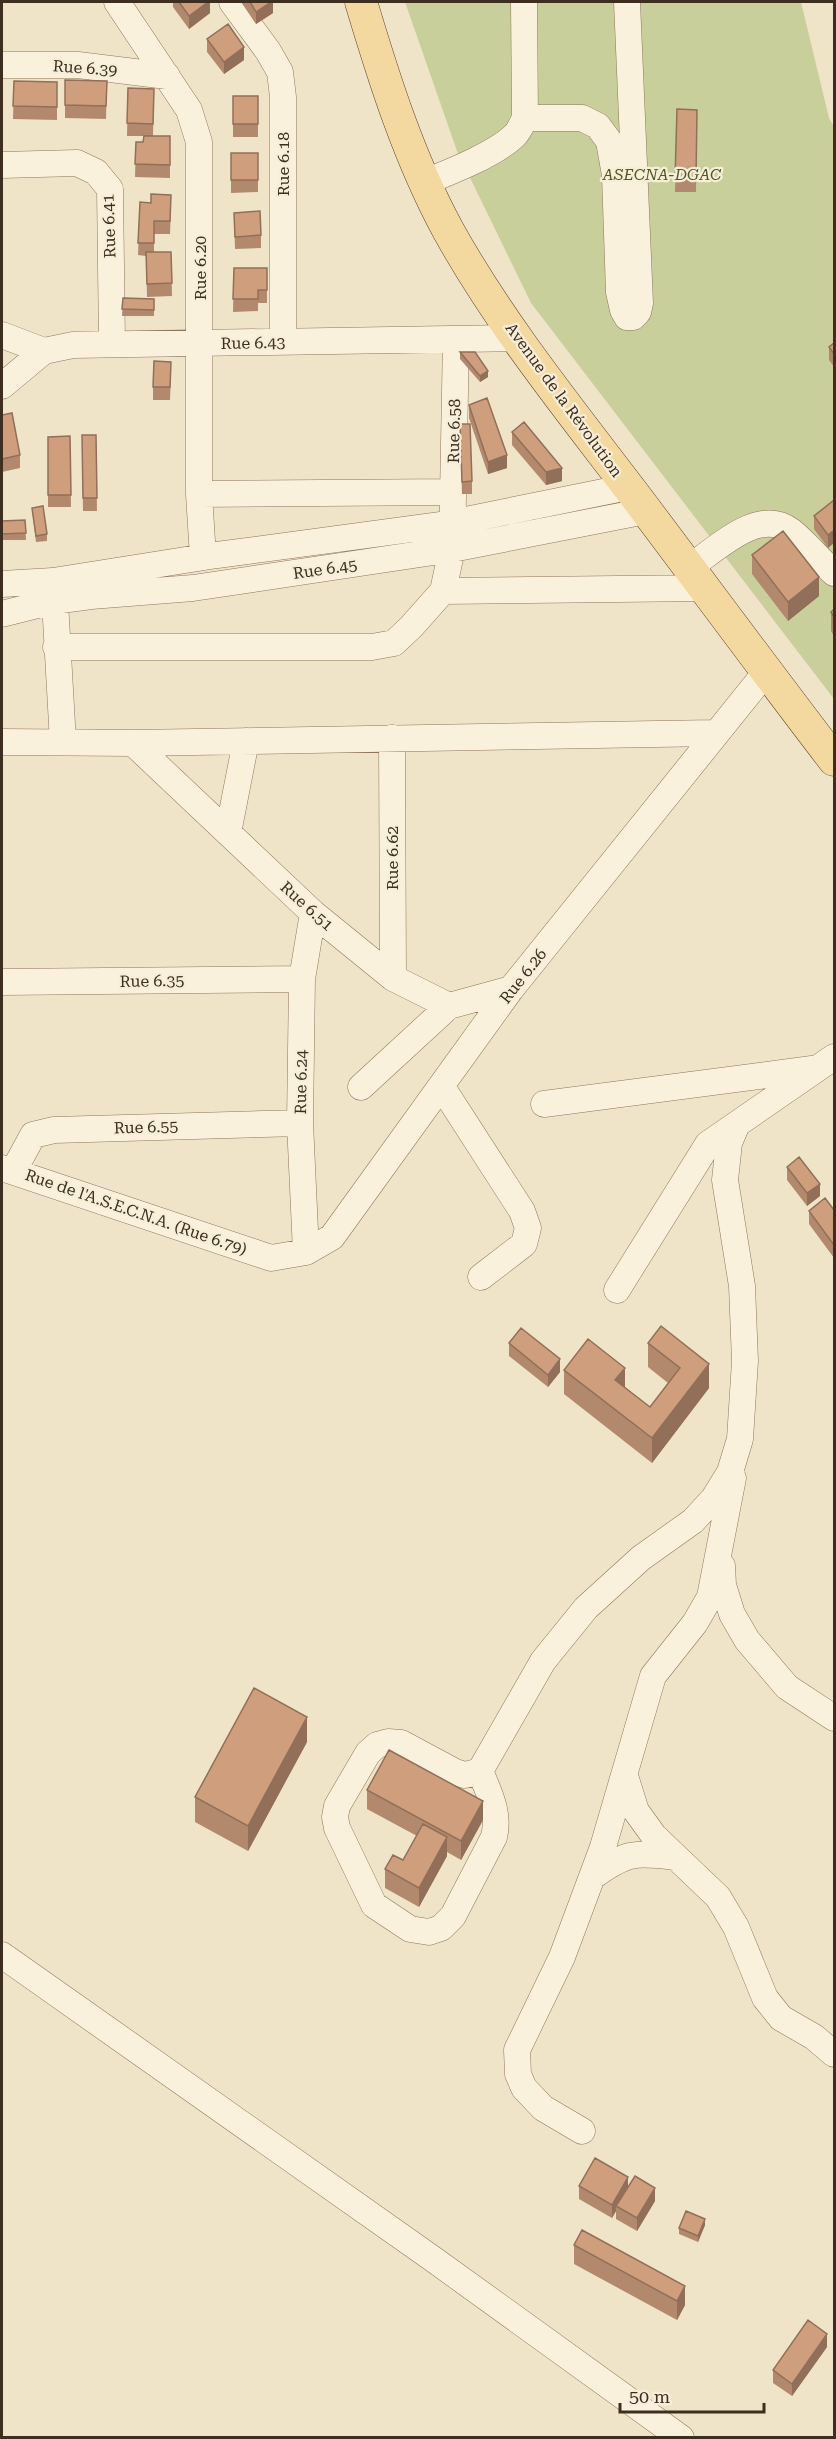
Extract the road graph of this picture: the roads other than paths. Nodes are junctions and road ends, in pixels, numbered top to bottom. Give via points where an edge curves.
1 (117, 2) edge
2 (232, 2) edge
3 (361, 2) edge
4 (524, 2) edge
5 (627, 2) edge
6 (2, 65) edge
7 (167, 76) junction
8 (525, 118) junction
9 (2, 165) edge
10 (425, 182) junction
11 (2, 335) edge
12 (518, 338) junction
13 (456, 339) junction
14 (283, 342) junction
15 (112, 344) junction
16 (200, 344) junction
17 (44, 351) junction
18 (2, 386) edge
19 (453, 492) junction
20 (199, 494) junction
21 (637, 499) junction
22 (451, 523) junction
23 (333, 540) junction
24 (452, 549) junction
25 (210, 556) junction
26 (339, 567) junction
27 (834, 573) edge
28 (697, 578) junction
29 (225, 583) junction
30 (2, 584) edge
31 (54, 591) junction
32 (443, 591) junction
33 (2, 614) edge
34 (56, 647) junction
35 (766, 672) junction
36 (715, 733) junction
37 (392, 738) junction
38 (246, 741) junction
39 (2, 742) edge
40 (63, 742) junction
41 (133, 742) junction
42 (834, 760) edge
43 (228, 833) junction
44 (313, 914) junction
45 (393, 978) junction
46 (302, 979) junction
47 (2, 982) edge
48 (511, 989) junction
49 (449, 1006) junction
50 (825, 1063) edge
51 (361, 1087) dead end
52 (442, 1087) junction
53 (544, 1104) dead end
54 (300, 1123) junction
55 (737, 1124) junction
56 (8, 1169) edge
57 (306, 1252) junction
58 (271, 1258) joint
59 (481, 1277) dead end
60 (617, 1290) dead end
61 (740, 1439) junction
62 (720, 1551) junction
63 (834, 1718) edge
64 (480, 1771) junction
65 (625, 1776) junction
66 (675, 1857) junction
67 (592, 1876) junction
68 (2, 1955) edge
69 (834, 2054) edge
70 (582, 2131) dead end
71 (681, 2438) edge

1 - 7 street, Rue 6.20
2 - 14 street, Rue 6.18 via 280,72
3 - 10 main road, Avenue de la Révolution via 386,86
4 - 8 street
5 - 8 street via 640,303 633,317 627,317 623,310 619,292 615,175 609,141 598,126 582,118
6 - 7 street, Rue 6.39 via 78,65
7 - 16 street, Rue 6.20 via 189,110 199,142
8 - 10 street via 515,135 497,148
9 - 15 street, Rue 6.41 via 76,163 96,172 110,189
10 - 12 main road, Avenue de la Révolution via 474,274
11 - 17 street
12 - 13 street, Rue 6.43
12 - 21 main road, Avenue de la Révolution
13 - 14 street, Rue 6.43
13 - 19 street, Rue 6.58
14 - 16 street, Rue 6.43
15 - 16 street, Rue 6.43
15 - 17 street, Rue 6.43
16 - 20 street, Rue 6.20
17 - 18 street, Rue 6.43
19 - 20 street
19 - 22 street, Rue 6.58
20 - 25 street, Rue 6.20
21 - 22 street, Rue 6.45
21 - 24 street, Rue 6.45
21 - 28 main road, Avenue de la Révolution
22 - 23 street, Rue 6.45
22 - 24 street, Rue 6.58
23 - 25 street, Rue 6.45
23 - 26 street
24 - 26 street, Rue 6.45
24 - 32 street, Rue 6.58
25 - 29 street, Rue 6.20
25 - 31 street, Rue 6.45
26 - 29 street, Rue 6.45
27 - 28 street via 789,529 770,522 748,527
28 - 32 street
28 - 35 main road, Avenue de la Révolution
29 - 31 street, Rue 6.45 via 91,596
30 - 31 street, Rue 6.45
31 - 33 street, Rue 6.45
31 - 34 street
32 - 34 street via 394,643 372,647
34 - 40 street
35 - 36 street, Rue 6.26
35 - 42 main road, Avenue de la Révolution
36 - 37 street
36 - 48 street, Rue 6.26
37 - 38 street
37 - 45 street, Rue 6.62
38 - 41 street
38 - 43 street
39 - 40 street
40 - 41 street
41 - 43 street, Rue 6.51
43 - 44 street, Rue 6.51
44 - 45 street, Rue 6.51
44 - 46 street, Rue 6.24
45 - 49 street, Rue 6.51
46 - 47 street, Rue 6.35
46 - 54 street, Rue 6.24
48 - 49 street
48 - 52 street, Rue 6.26
49 - 51 street
50 - 53 street
50 - 55 street
52 - 57 street, Rue 6.26 via 332,1237
52 - 59 street via 522,1211 528,1228 524,1244
54 - 56 street, Rue 6.55 via 54,1130 33,1135
54 - 57 street, Rue 6.24
55 - 60 street via 708,1144
55 - 61 street via 729,1143 725,1180 742,1286 746,1361
56 - 58 street, Rue de l'A.S.E.C.N.A. (Rue 6.79)
57 - 58 street, Rue 6.26
61 - 62 street
61 - 64 street via 729,1472 714,1498 693,1521 641,1558 586,1608 543,1661
62 - 63 street via 723,1585 732,1614 747,1640 787,1687
62 - 65 street via 710,1597 695,1623 653,1676
64 - 64 street via 495,1807 494,1837 453,1916 441,1928 429,1932 410,1929 374,1905 337,1828 337,1806 368,1753 388,1742 401,1743 455,1772 465,1775
65 - 66 street via 636,1811
65 - 67 street
66 - 67 street via 643,1853 627,1856
66 - 69 street via 717,1898 736,1928 765,1998 781,2018
67 - 70 street via 562,1957 517,2050 518,2074 524,2088 543,2108
68 - 71 street

